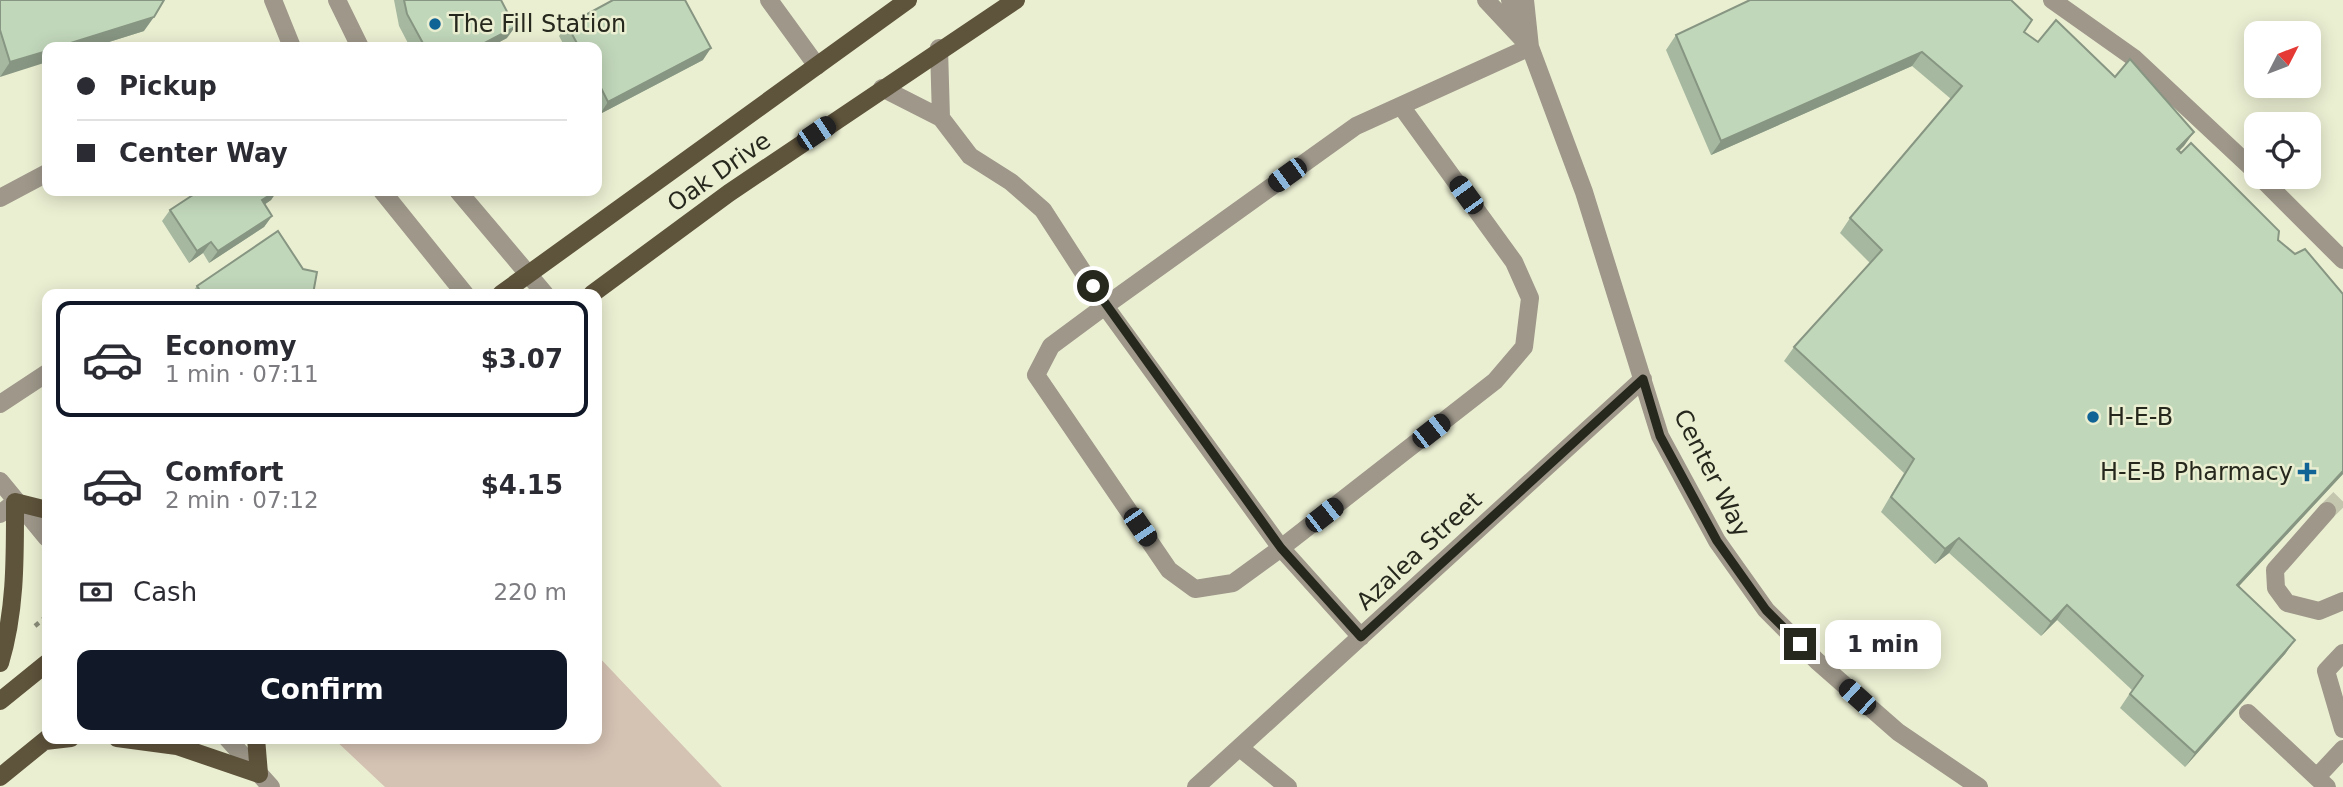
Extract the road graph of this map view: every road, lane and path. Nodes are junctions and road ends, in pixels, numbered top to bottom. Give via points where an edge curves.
1 (273, 0) edge
2 (337, 0) edge
3 (769, 0) edge
4 (908, 0) edge
5 (1016, 0) edge
6 (1486, 0) edge
7 (1510, 0) edge
8 (1525, 0) edge
9 (2052, 0) edge
10 (287, 42) edge
11 (358, 42) edge
12 (1530, 47) junction
13 (939, 48) junction
14 (817, 66) junction
15 (882, 88) junction
16 (1401, 106) junction
17 (942, 118) junction
18 (2244, 161) edge
19 (42, 176) edge
20 (2272, 189) edge
21 (386, 196) edge
22 (462, 196) edge
23 (0, 198) edge
24 (2343, 260) edge
25 (528, 274) junction
26 (461, 289) edge
27 (508, 289) edge
28 (541, 289) edge
29 (599, 289) edge
30 (1105, 306) junction
31 (42, 376) edge
32 (1643, 379) junction
33 (0, 404) edge
34 (0, 481) edge
35 (15, 502) junction
36 (42, 509) edge
37 (2328, 512) tunnel mouth
38 (0, 514) edge
39 (42, 532) edge
40 (1281, 548) junction
41 (2343, 601) edge
42 (1361, 637) junction
43 (2343, 653) edge
44 (0, 663) edge
45 (42, 667) edge
46 (0, 701) edge
47 (2248, 713) edge
48 (2343, 729) edge
49 (42, 744) edge
50 (162, 744) edge
51 (232, 744) edge
52 (257, 744) edge
53 (1240, 748) junction
54 (2343, 749) edge
55 (0, 777) edge
56 (265, 780) edge
57 (2322, 782) edge
58 (1196, 787) edge
59 (1288, 787) edge
60 (1979, 787) edge

1 - 10 street
2 - 11 street
3 - 14 street
4 - 14 main road, Oak Drive
5 - 13 main road, Oak Drive
6 - 12 street, Center Way
7 - 12 street
8 - 12 street, Center Way
9 - 18 street via 2134,58
12 - 16 street
12 - 32 street, Center Way via 1584,192
13 - 15 main road, Oak Drive
13 - 17 street
14 - 25 main road, Oak Drive
15 - 17 street
15 - 29 main road, Oak Drive
16 - 30 street via 1356,126
16 - 40 street via 1514,262 1530,298 1524,347 1495,381
17 - 30 street via 970,156 1043,210
19 - 23 street
20 - 24 street
21 - 26 street
22 - 25 street
25 - 27 main road, Oak Drive
25 - 28 street
30 - 40 street
30 - 40 street via 1051,346 1036,375 1169,570 1195,589 1233,583
31 - 33 street
32 - 42 street, Azalea Street
32 - 60 street, Center Way via 1660,436 1717,541 1766,610 1898,732
34 - 35 street
35 - 36 main road
35 - 38 street
35 - 39 street
35 - 44 main road via 11,600
37 - 41 street via 2275,570 2276,588 2287,603 2319,611
40 - 42 street
42 - 53 street, Azalea Street
43 - 48 street via 2326,671
45 - 46 main road
47 - 57 street
49 - 55 main road
50 - 56 main road
51 - 56 street
52 - 56 main road
53 - 58 street, Azalea Street
53 - 59 street
54 - 57 street

